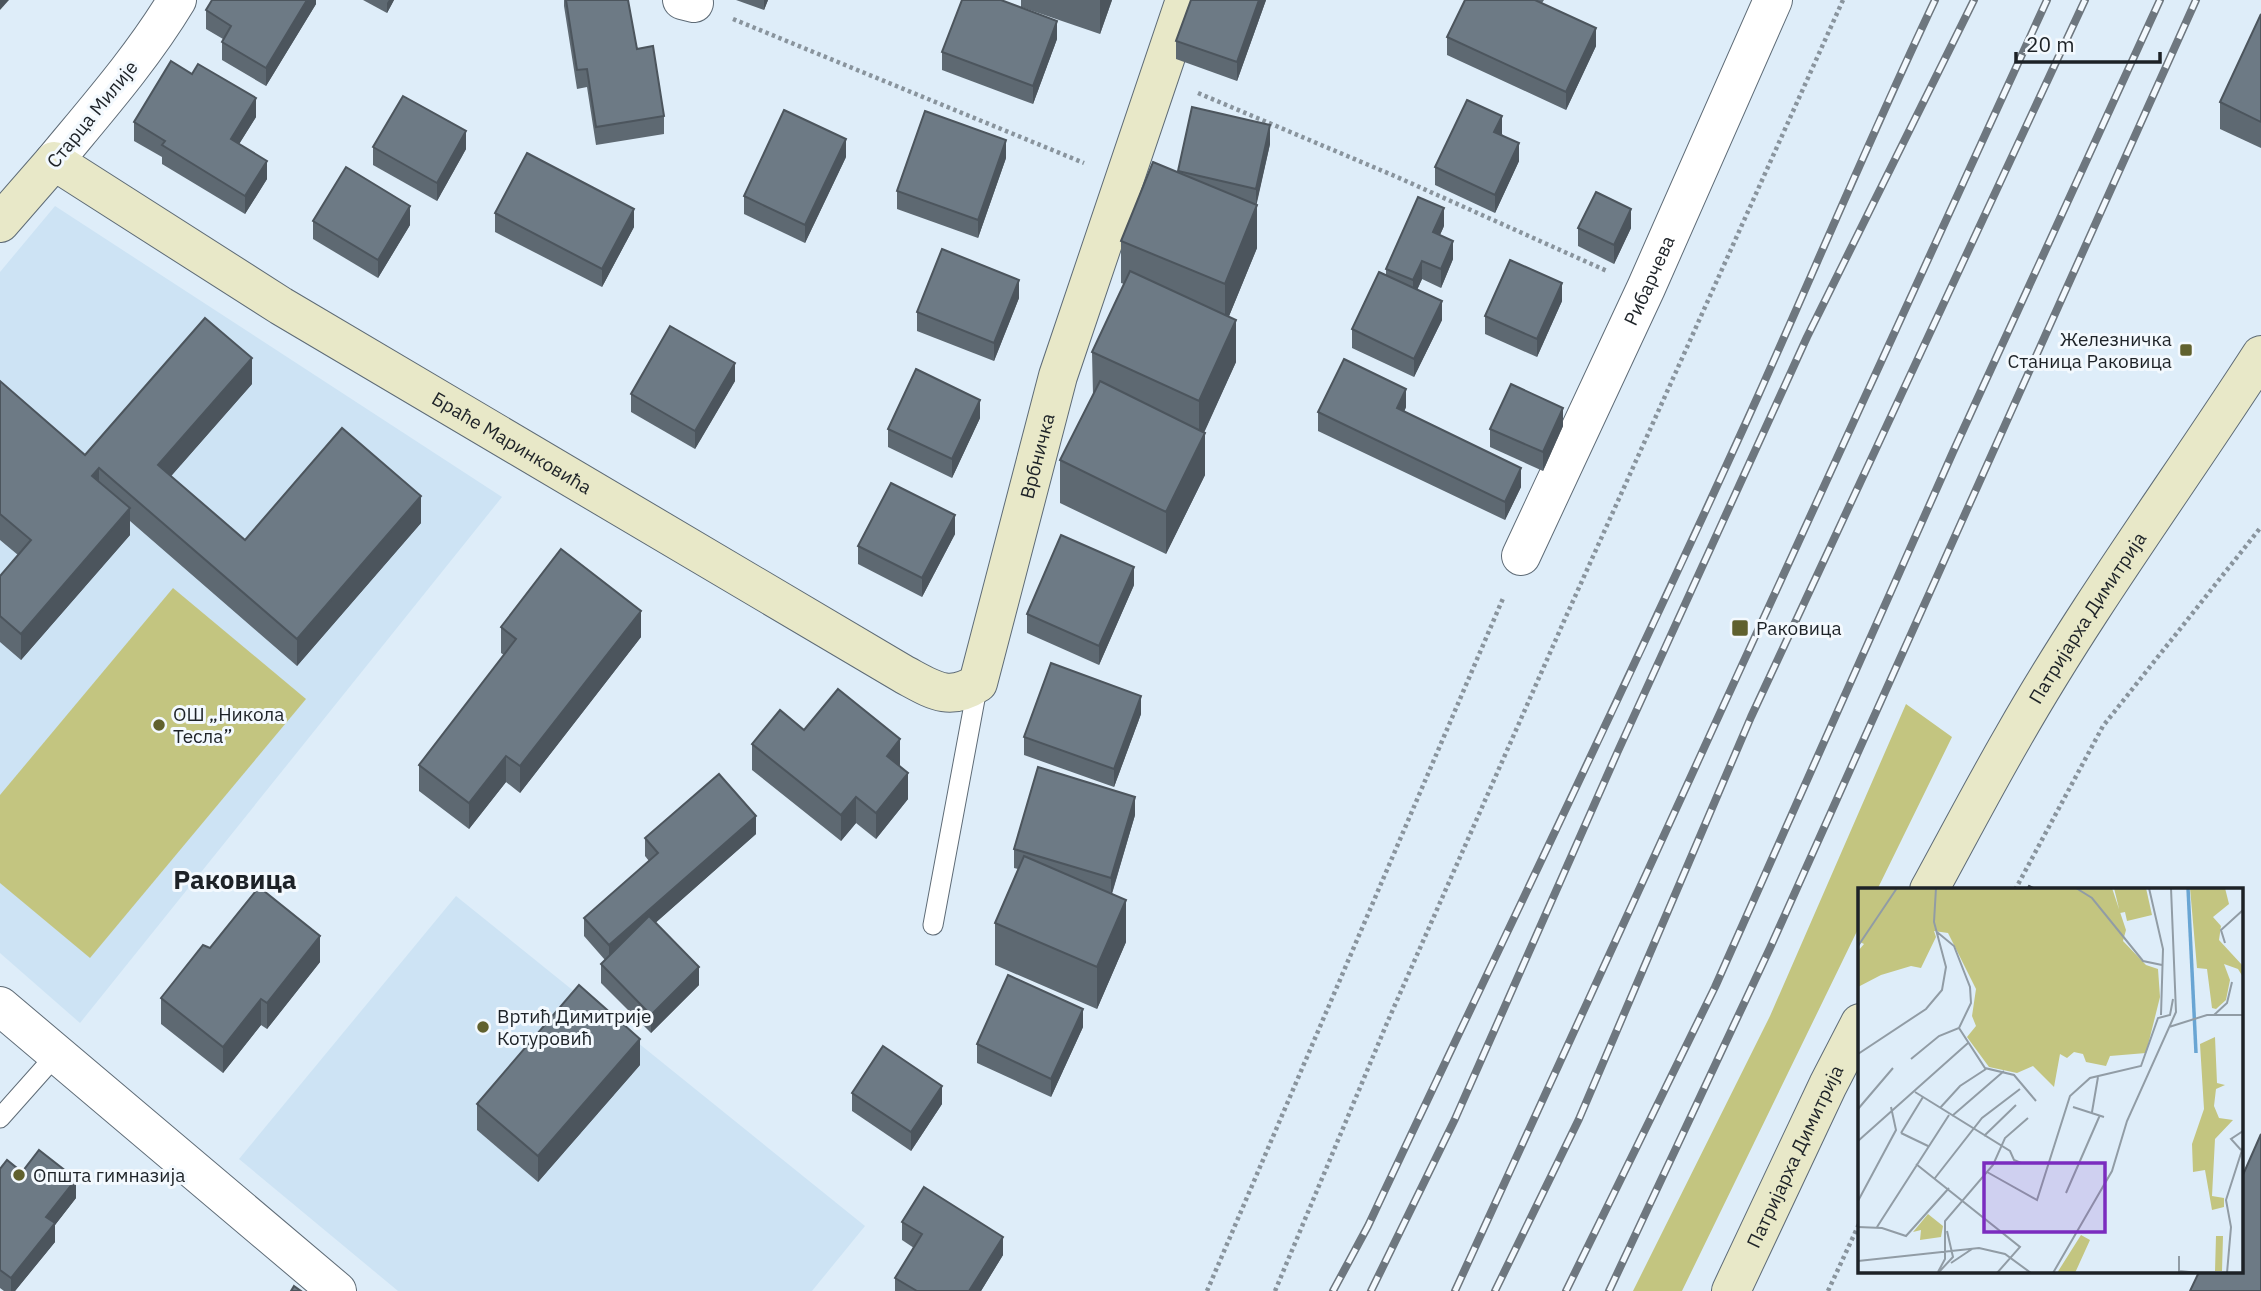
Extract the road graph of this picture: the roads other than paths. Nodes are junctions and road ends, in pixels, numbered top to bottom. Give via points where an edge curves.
1 (177, 0) edge
2 (1185, 0) edge
3 (1773, 0) edge
4 (54, 161) junction
5 (0, 223) edge
6 (2261, 355) edge
7 (1521, 556) road end
8 (978, 683) junction
9 (1930, 888) edge
10 (933, 925) dead end
11 (0, 1006) edge
12 (1858, 1027) edge
13 (56, 1055) junction
14 (0, 1118) edge
15 (337, 1291) edge
16 (1731, 1291) edge

1 - 4 street, Старца Милије via 125,74
2 - 8 street, Врбничка via 1058,376
3 - 7 street, Рибарчева
4 - 5 street, Старца Милије
4 - 8 street, Браће Маринковића via 281,306 905,675 949,694
6 - 9 street, Патријарха Димитрија via 2042,689
8 - 10 lane, Врбничка
11 - 13 street
12 - 16 street, Патријарха Димитрија
13 - 14 lane
13 - 15 street

